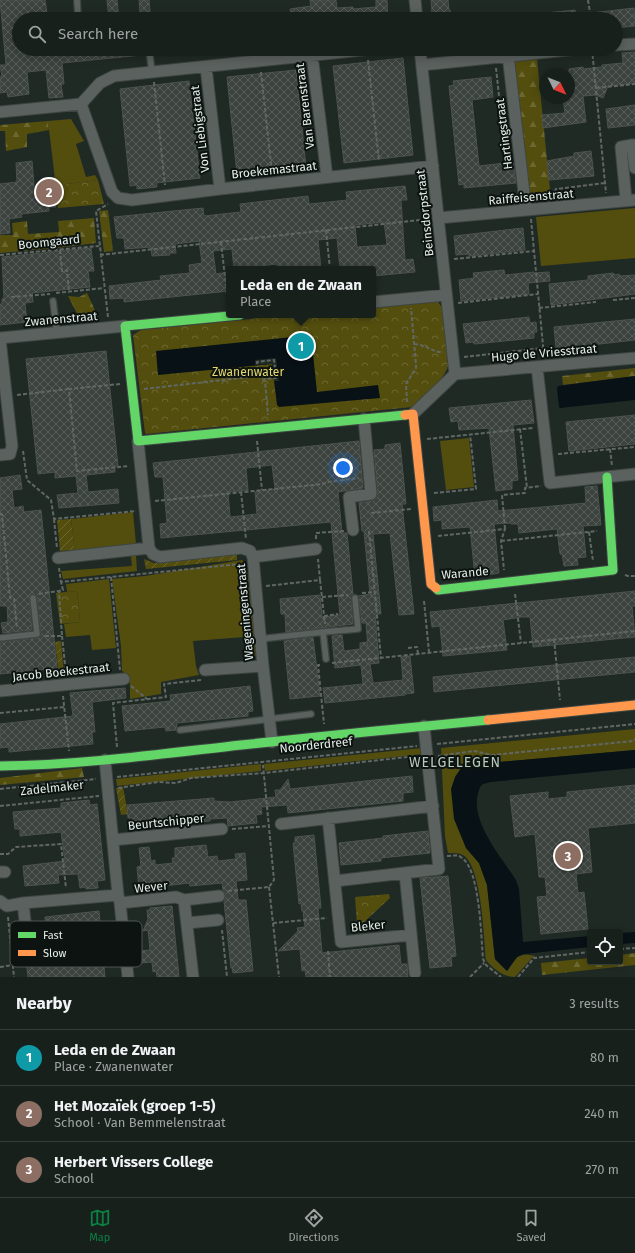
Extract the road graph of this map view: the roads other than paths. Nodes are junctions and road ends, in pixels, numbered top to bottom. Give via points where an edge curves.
1 (77, 0) edge
2 (415, 0) edge
3 (78, 12) edge
4 (416, 12) edge
5 (635, 44) edge
6 (623, 45) edge
7 (150, 56) edge
8 (303, 56) edge
9 (312, 56) edge
10 (421, 56) edge
11 (502, 56) edge
12 (508, 56) edge
13 (422, 65) junction
14 (206, 67) junction
15 (153, 72) junction
16 (81, 104) junction
17 (0, 112) edge
18 (634, 145) edge
19 (433, 166) junction
20 (635, 168) edge
21 (327, 177) junction
22 (220, 189) junction
23 (631, 200) edge
24 (528, 210) junction
25 (438, 218) junction
26 (447, 300) junction
27 (53, 301) dead end
28 (376, 302) edge
29 (226, 316) edge
30 (125, 326) junction
31 (57, 333) junction
32 (0, 339) edge
33 (635, 358) edge
34 (541, 367) junction
35 (455, 374) junction
36 (410, 414) junction
37 (364, 419) junction
38 (138, 441) junction
39 (0, 455) edge
40 (635, 474) edge
41 (610, 477) junction
42 (353, 530) road end
43 (148, 548) junction
44 (316, 549) road end
45 (253, 557) junction
46 (58, 558) dead end
47 (355, 596) road end
48 (33, 598) road end
49 (324, 632) junction
50 (0, 638) edge
51 (260, 639) junction
52 (326, 661) road end
53 (263, 666) junction
54 (205, 670) road end
55 (122, 679) road end
56 (0, 691) edge
57 (635, 705) edge
58 (311, 714) dead end
59 (269, 720) junction
60 (424, 726) junction
61 (180, 730) dead end
62 (272, 742) junction
63 (105, 760) junction
64 (0, 766) edge
65 (28, 766) junction
66 (0, 773) edge
67 (433, 806) junction
68 (328, 818) junction
69 (281, 824) dead end
70 (222, 829) road end
71 (113, 840) junction
72 (405, 873) junction
73 (335, 881) junction
74 (219, 896) road end
75 (119, 899) junction
76 (184, 900) junction
77 (3, 903) edge
78 (23, 903) junction
79 (25, 921) edge
80 (122, 921) edge
81 (187, 923) junction
82 (220, 924) road end
83 (411, 935) junction
84 (127, 967) edge
85 (415, 972) dead end
86 (128, 977) edge
87 (193, 977) edge

1 - 3 lane
2 - 4 street
5 - 6 street
7 - 15 lane
8 - 14 street
9 - 21 street, Van Barenstraat
10 - 13 street, Beinsdorpstraat
11 - 13 street
12 - 24 street, Hartingstraat via 523,187
13 - 19 street, Beinsdorpstraat
14 - 15 street
14 - 22 street, Von Liebigstraat
15 - 16 street via 110,77 100,83
16 - 17 street
16 - 22 street, Broekemastraat via 114,201
18 - 20 street, Raiffeisenstraat
18 - 23 street, Raiffeisenstraat via 620,146
19 - 21 street, Broekemastraat
19 - 25 street, Beinsdorpstraat
21 - 22 street, Broekemastraat
23 - 24 street, Raiffeisenstraat
24 - 25 street, Raiffeisenstraat
25 - 26 street, Beinsdorpstraat
26 - 28 street
26 - 35 street, Beinsdorpstraat
27 - 31 lane
29 - 30 street
30 - 31 street, Zwanenstraat
30 - 38 street
31 - 32 street, Zwanenstraat
32 - 39 street via 12,446 10,454
33 - 34 street, Hugo de Vriesstraat
34 - 35 street, Hugo de Vriesstraat
34 - 41 street via 550,483
35 - 36 street
36 - 37 street
36 - 41 street, Warande via 416,440 431,584 438,590 613,570
37 - 38 street
37 - 42 street via 371,494 349,497
38 - 43 street
40 - 41 street
43 - 45 street, Wageningenstraat via 160,557 242,548 250,551
43 - 46 street
44 - 45 street, Wageningenstraat
45 - 51 street, Wageningenstraat
47 - 49 lane via 358,629
48 - 50 lane via 37,634
49 - 51 lane
49 - 52 lane
51 - 53 street, Wageningenstraat
53 - 54 street, Wageningenstraat
53 - 59 street, Wageningenstraat
55 - 56 street, Jacob Boekestraat
57 - 60 street, Noorderdreef
58 - 59 lane
59 - 61 lane
59 - 62 street, Wageningenstraat
60 - 62 street, Noorderdreef
60 - 67 street
62 - 63 street, Noorderdreef
63 - 65 street, Noorderdreef
63 - 71 street, Beurtschipper
64 - 65 street, Noorderdreef
65 - 66 street, Noorderdreef
67 - 68 street
67 - 72 street via 439,869
68 - 69 street
68 - 73 street, Bleker
70 - 71 street, Beurtschipper
71 - 75 street, Beurtschipper
72 - 73 street
72 - 83 street
73 - 83 street, Bleker via 341,942
74 - 76 street, Wever
75 - 76 street, Wever via 176,897
75 - 78 street via 67,899
75 - 80 street, Beurtschipper
76 - 81 street, Wever
77 - 78 street
78 - 79 street
81 - 82 street
81 - 87 street, Wever
83 - 85 street
84 - 86 street, Beurtschipper

